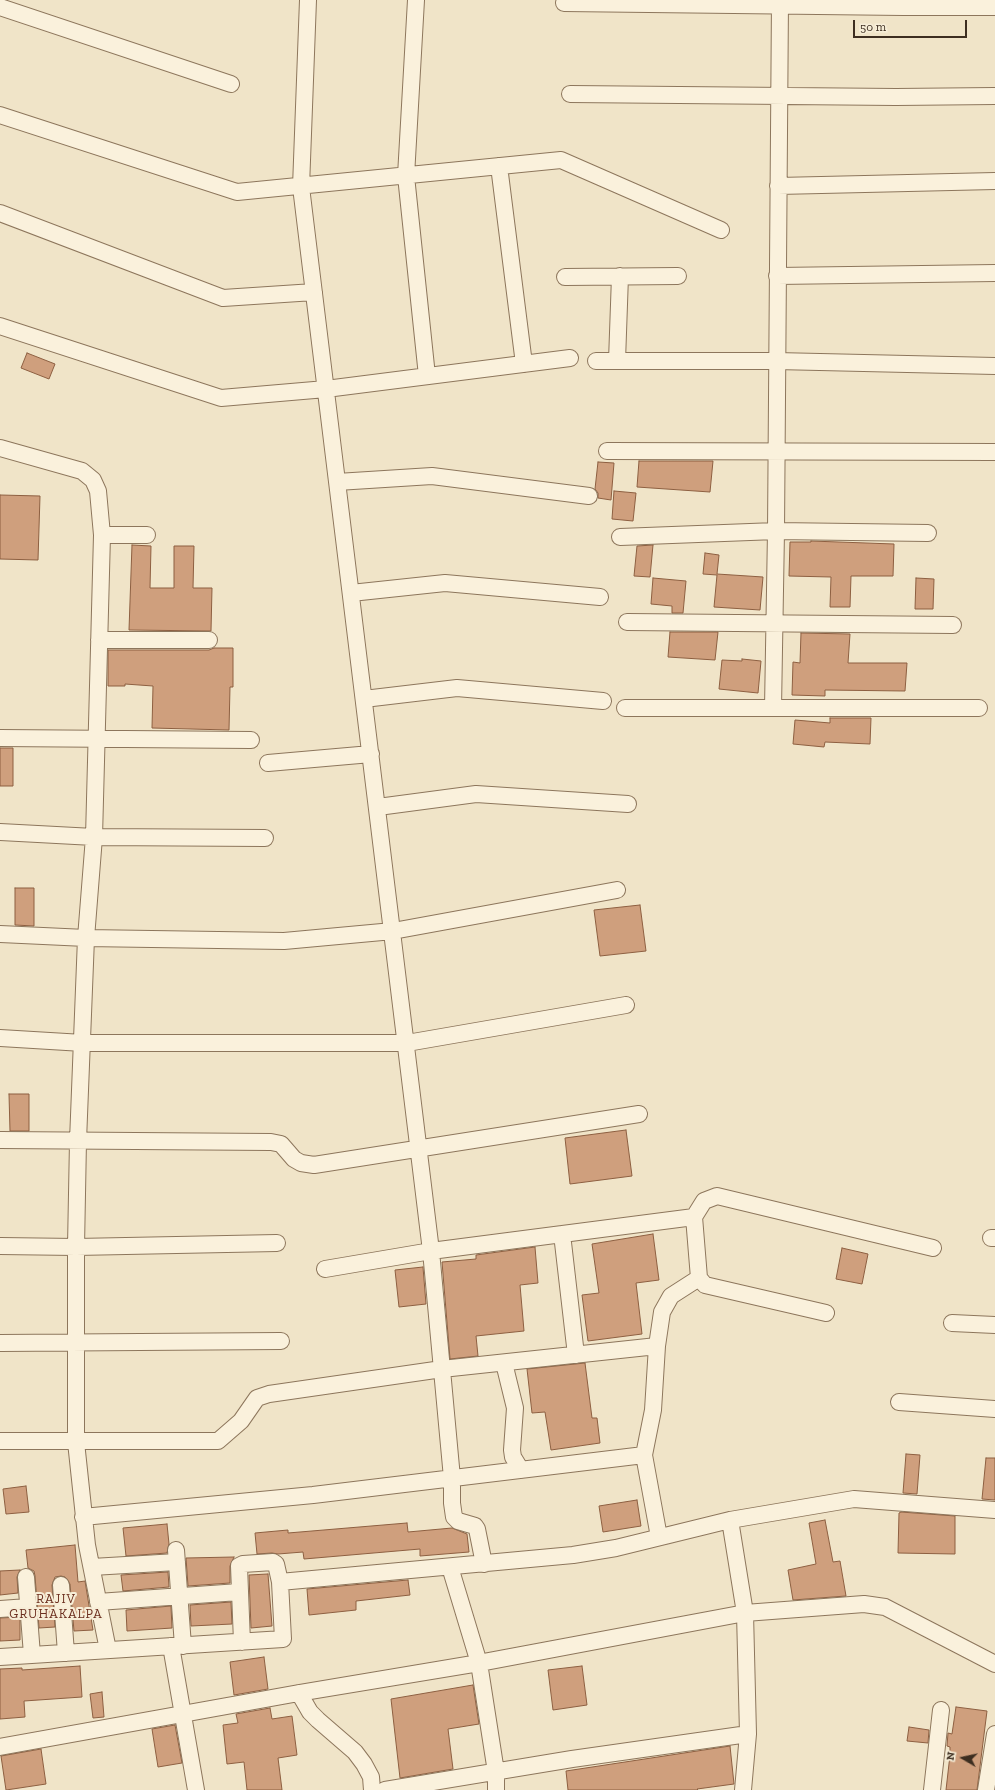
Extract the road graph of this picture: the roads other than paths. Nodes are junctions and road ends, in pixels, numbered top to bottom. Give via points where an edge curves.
1 (308, 0) edge
2 (416, 0) edge
3 (564, 3) dead end
4 (780, 3) edge
5 (995, 6) edge
6 (0, 7) edge
7 (232, 84) dead end
8 (570, 94) dead end
9 (779, 96) junction
10 (995, 96) edge
11 (0, 115) edge
12 (499, 166) junction
13 (406, 176) junction
14 (995, 181) edge
15 (778, 186) junction
16 (301, 187) junction
17 (0, 213) edge
18 (721, 230) dead end
19 (995, 273) edge
20 (620, 276) junction
21 (678, 276) dead end
22 (777, 276) junction
23 (565, 277) dead end
24 (314, 292) junction
25 (0, 326) edge
26 (570, 358) dead end
27 (596, 361) dead end
28 (617, 361) junction
29 (776, 361) junction
30 (524, 364) junction
31 (995, 366) edge
32 (427, 376) junction
33 (326, 388) junction
34 (0, 448) edge
35 (608, 451) dead end
36 (776, 452) junction
37 (995, 452) edge
38 (337, 482) junction
39 (589, 496) dead end
40 (776, 531) junction
41 (928, 533) dead end
42 (102, 535) junction
43 (147, 535) dead end
44 (620, 537) dead end
45 (351, 593) junction
46 (600, 597) dead end
47 (627, 622) dead end
48 (774, 624) junction
49 (954, 625) dead end
50 (99, 640) junction
51 (209, 640) dead end
52 (364, 699) junction
53 (603, 701) dead end
54 (625, 708) dead end
55 (773, 708) junction
56 (979, 708) dead end
57 (0, 738) edge
58 (97, 740) junction
59 (251, 740) dead end
60 (371, 754) junction
61 (268, 763) dead end
62 (628, 804) dead end
63 (378, 807) junction
64 (0, 832) edge
65 (94, 836) junction
66 (265, 838) dead end
67 (617, 890) dead end
68 (393, 931) junction
69 (0, 934) edge
70 (86, 938) junction
71 (626, 1005) dead end
72 (0, 1038) edge
73 (83, 1043) junction
74 (407, 1043) junction
75 (639, 1114) dead end
76 (0, 1140) edge
77 (78, 1141) junction
78 (419, 1148) junction
79 (694, 1217) junction
80 (562, 1234) junction
81 (277, 1243) dead end
82 (0, 1246) edge
83 (76, 1247) junction
84 (933, 1248) dead end
85 (431, 1251) junction
86 (325, 1269) dead end
87 (699, 1278) junction
88 (826, 1313) dead end
89 (952, 1323) dead end
90 (995, 1325) edge
91 (281, 1341) dead end
92 (0, 1343) edge
93 (76, 1343) junction
94 (657, 1346) junction
95 (576, 1355) junction
96 (504, 1363) junction
97 (442, 1369) junction
98 (899, 1402) dead end
99 (995, 1409) edge
100 (0, 1441) edge
101 (76, 1442) junction
102 (644, 1455) junction
103 (521, 1470) junction
104 (452, 1478) junction
105 (995, 1510) edge
106 (83, 1517) junction
107 (730, 1520) junction
108 (659, 1537) junction
109 (484, 1564) junction
110 (92, 1567) junction
111 (450, 1568) junction
112 (26, 1577) dead end
113 (280, 1582) junction
114 (61, 1586) dead end
115 (239, 1592) junction
116 (180, 1597) junction
117 (98, 1602) junction
118 (28, 1606) junction
119 (0, 1609) edge
120 (745, 1613) junction
121 (242, 1642) junction
122 (177, 1646) junction
123 (108, 1650) junction
124 (66, 1653) junction
125 (32, 1655) junction
126 (0, 1657) edge
127 (480, 1663) junction
128 (995, 1664) edge
129 (299, 1693) junction
130 (941, 1710) dead end
131 (183, 1714) junction
132 (748, 1734) junction
133 (995, 1734) edge
134 (0, 1747) edge
135 (496, 1772) junction
136 (196, 1790) edge
137 (372, 1790) edge
138 (385, 1790) edge
139 (496, 1790) edge
140 (743, 1790) edge
141 (932, 1790) edge
142 (986, 1790) edge

1 - 16 street
2 - 13 street
3 - 4 street
4 - 5 street
4 - 9 street
6 - 7 street
8 - 9 street
9 - 10 street
9 - 15 street
11 - 16 street via 237,192
12 - 13 street
12 - 18 street via 561,160
12 - 30 street
13 - 16 street
13 - 32 street
14 - 15 street
15 - 22 street
16 - 24 street
17 - 24 street via 223,298
19 - 22 street
20 - 21 street
20 - 23 street
20 - 28 street
22 - 29 street
24 - 33 street
25 - 33 street via 221,398
26 - 30 street
27 - 28 street
28 - 29 street
29 - 31 street
29 - 36 street
30 - 32 street
32 - 33 street
33 - 38 street
34 - 42 street via 82,471 93,480 98,491
35 - 36 street
36 - 37 street
36 - 40 street
38 - 39 street via 432,476
38 - 45 street
40 - 41 street
40 - 44 street
40 - 48 street
42 - 43 street
42 - 50 street
45 - 46 street via 445,583
45 - 52 street
47 - 48 street
48 - 49 street
48 - 55 street
50 - 51 street
50 - 58 street
52 - 53 street via 457,688
52 - 60 street
54 - 55 street
55 - 56 street
57 - 58 street
58 - 59 street
58 - 65 street
60 - 61 street
60 - 63 street
62 - 63 street via 476,794
63 - 68 street
64 - 65 street
65 - 66 street
65 - 70 street
67 - 68 street
68 - 70 street via 284,940
68 - 74 street
69 - 70 street
70 - 73 street
71 - 74 street
72 - 73 street
73 - 74 street
73 - 77 street
74 - 78 street
75 - 78 street
76 - 77 street
77 - 78 street via 271,1142 281,1144 301,1163 314,1165
77 - 83 street
78 - 85 street
79 - 80 street
79 - 84 street via 704,1201 716,1196
79 - 87 street
80 - 85 street
80 - 95 street
81 - 83 street
82 - 83 street
83 - 93 street
85 - 86 street
85 - 97 street
87 - 88 street via 705,1285
87 - 94 street via 668,1301 662,1312
89 - 90 street
91 - 93 street
92 - 93 street
93 - 101 street
94 - 95 street
94 - 102 street via 653,1410
95 - 96 street
96 - 97 street
96 - 103 street via 515,1408 513,1457
97 - 101 street via 269,1394 257,1398 241,1422 218,1442
97 - 104 street
98 - 99 street
100 - 101 street
101 - 106 street
102 - 103 street
102 - 108 street
103 - 104 street
104 - 106 street via 314,1495
104 - 109 street via 454,1517 477,1529
105 - 107 street via 854,1499
106 - 110 street
107 - 108 street
107 - 120 street
108 - 109 street via 573,1555
109 - 111 street
110 - 116 street via 177,1556
110 - 117 street
111 - 113 street
111 - 127 street
112 - 118 street
113 - 115 street via 276,1564 273,1562 242,1564 238,1569
113 - 121 street via 284,1639
114 - 124 street
115 - 116 street
115 - 121 street
116 - 117 street
116 - 122 street
117 - 123 street
118 - 119 street
118 - 125 street
120 - 127 street
120 - 128 street via 864,1604 885,1607
120 - 132 street
121 - 122 street
122 - 123 street
122 - 131 street
123 - 124 street
124 - 125 street
125 - 126 street
127 - 129 street
127 - 135 street
129 - 131 street
129 - 137 street via 310,1712 355,1752 372,1777
130 - 141 street
131 - 134 street
131 - 136 street
132 - 135 street
132 - 140 street
133 - 142 street
135 - 138 street
135 - 139 street

